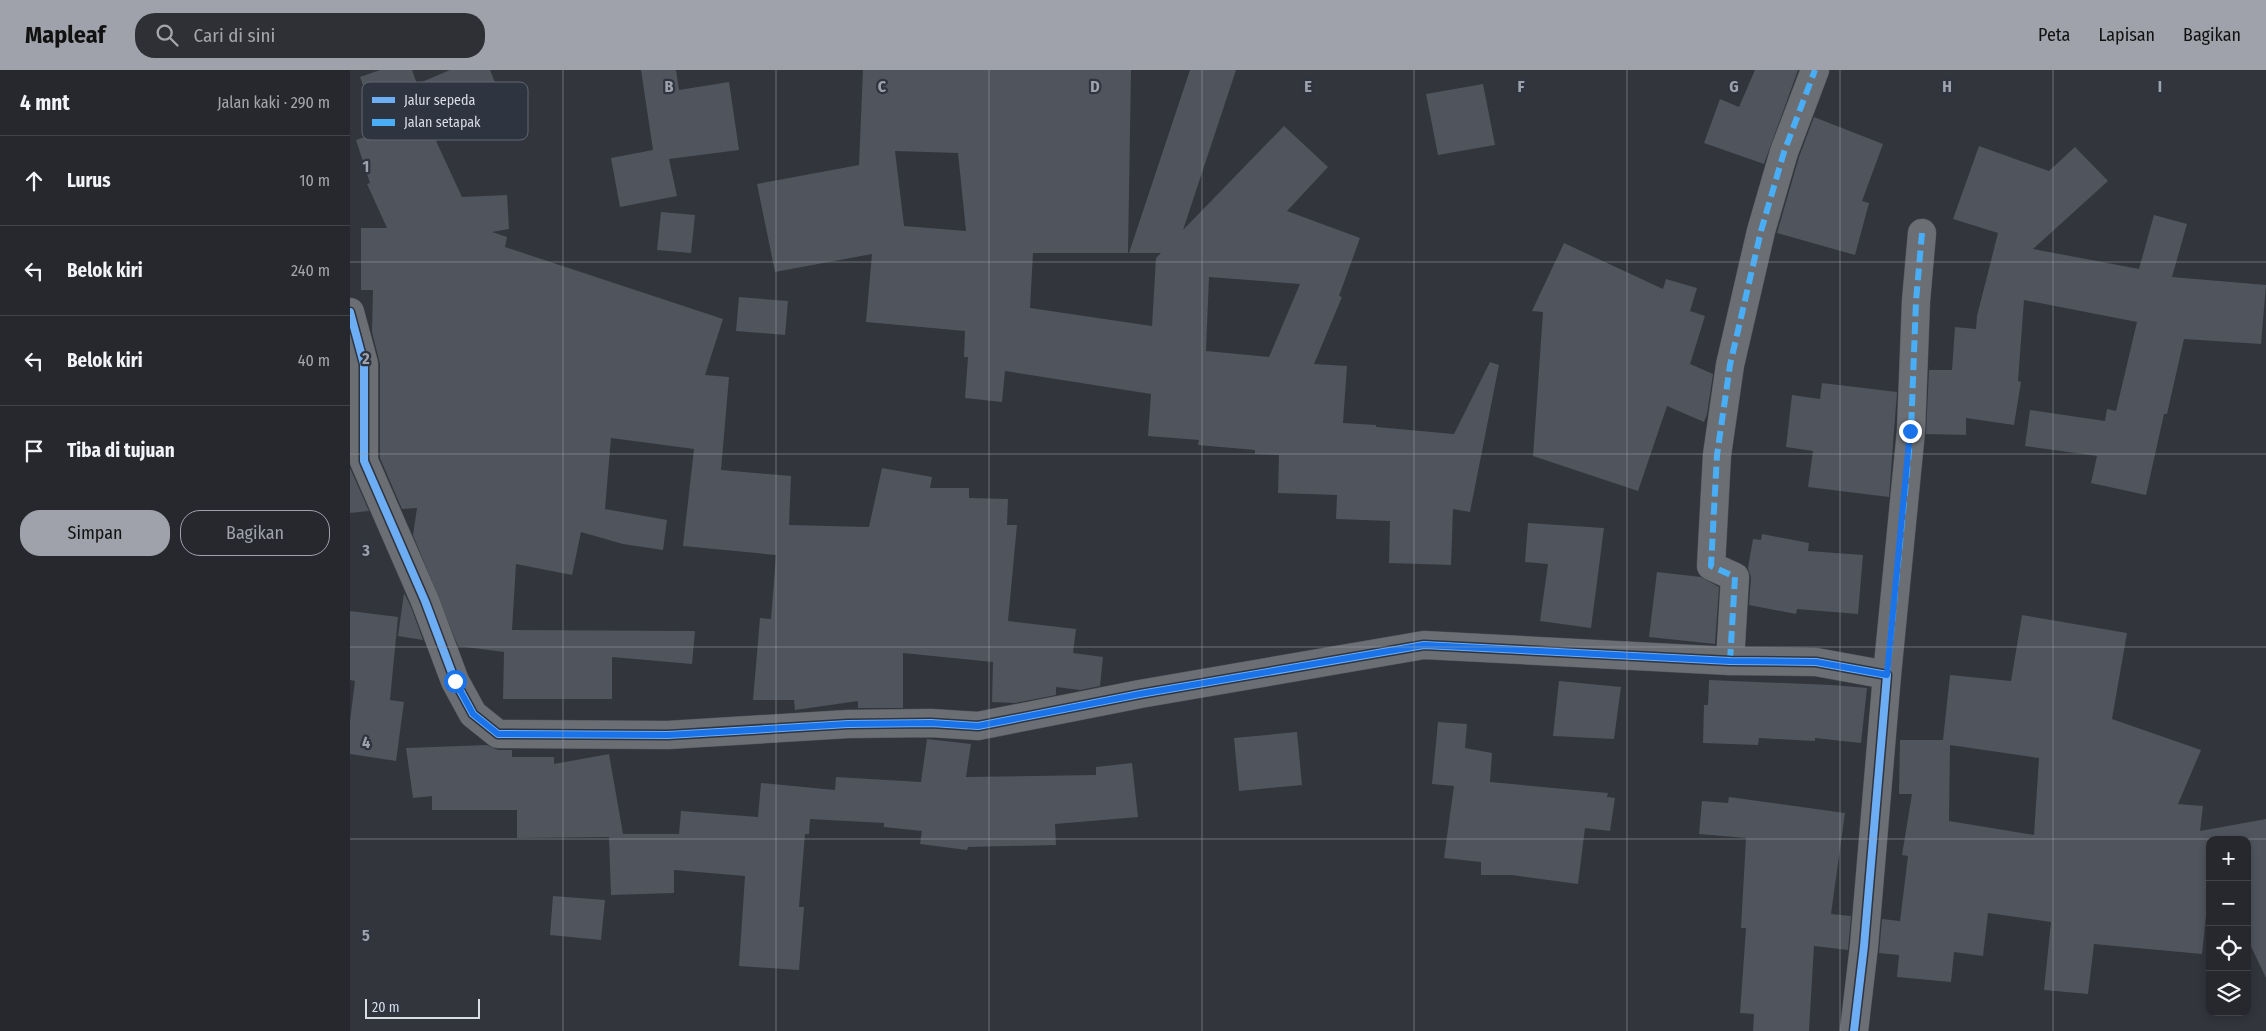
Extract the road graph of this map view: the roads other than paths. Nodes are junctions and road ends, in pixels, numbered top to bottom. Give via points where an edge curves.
1 (1815, 70) edge
2 (1922, 233) dead end
3 (350, 312) edge
4 (1730, 661) junction
5 (1887, 675) junction
6 (1854, 1031) edge

1 - 4 street via 1784,152 1761,231 1730,364 1717,454 1711,566 1735,577
2 - 5 street via 1910,431
3 - 4 street via 364,364 364,461 425,601 455,681 473,714 498,734 668,735 848,724 978,726 1140,694 1424,645
4 - 5 street via 1816,662
5 - 6 street

